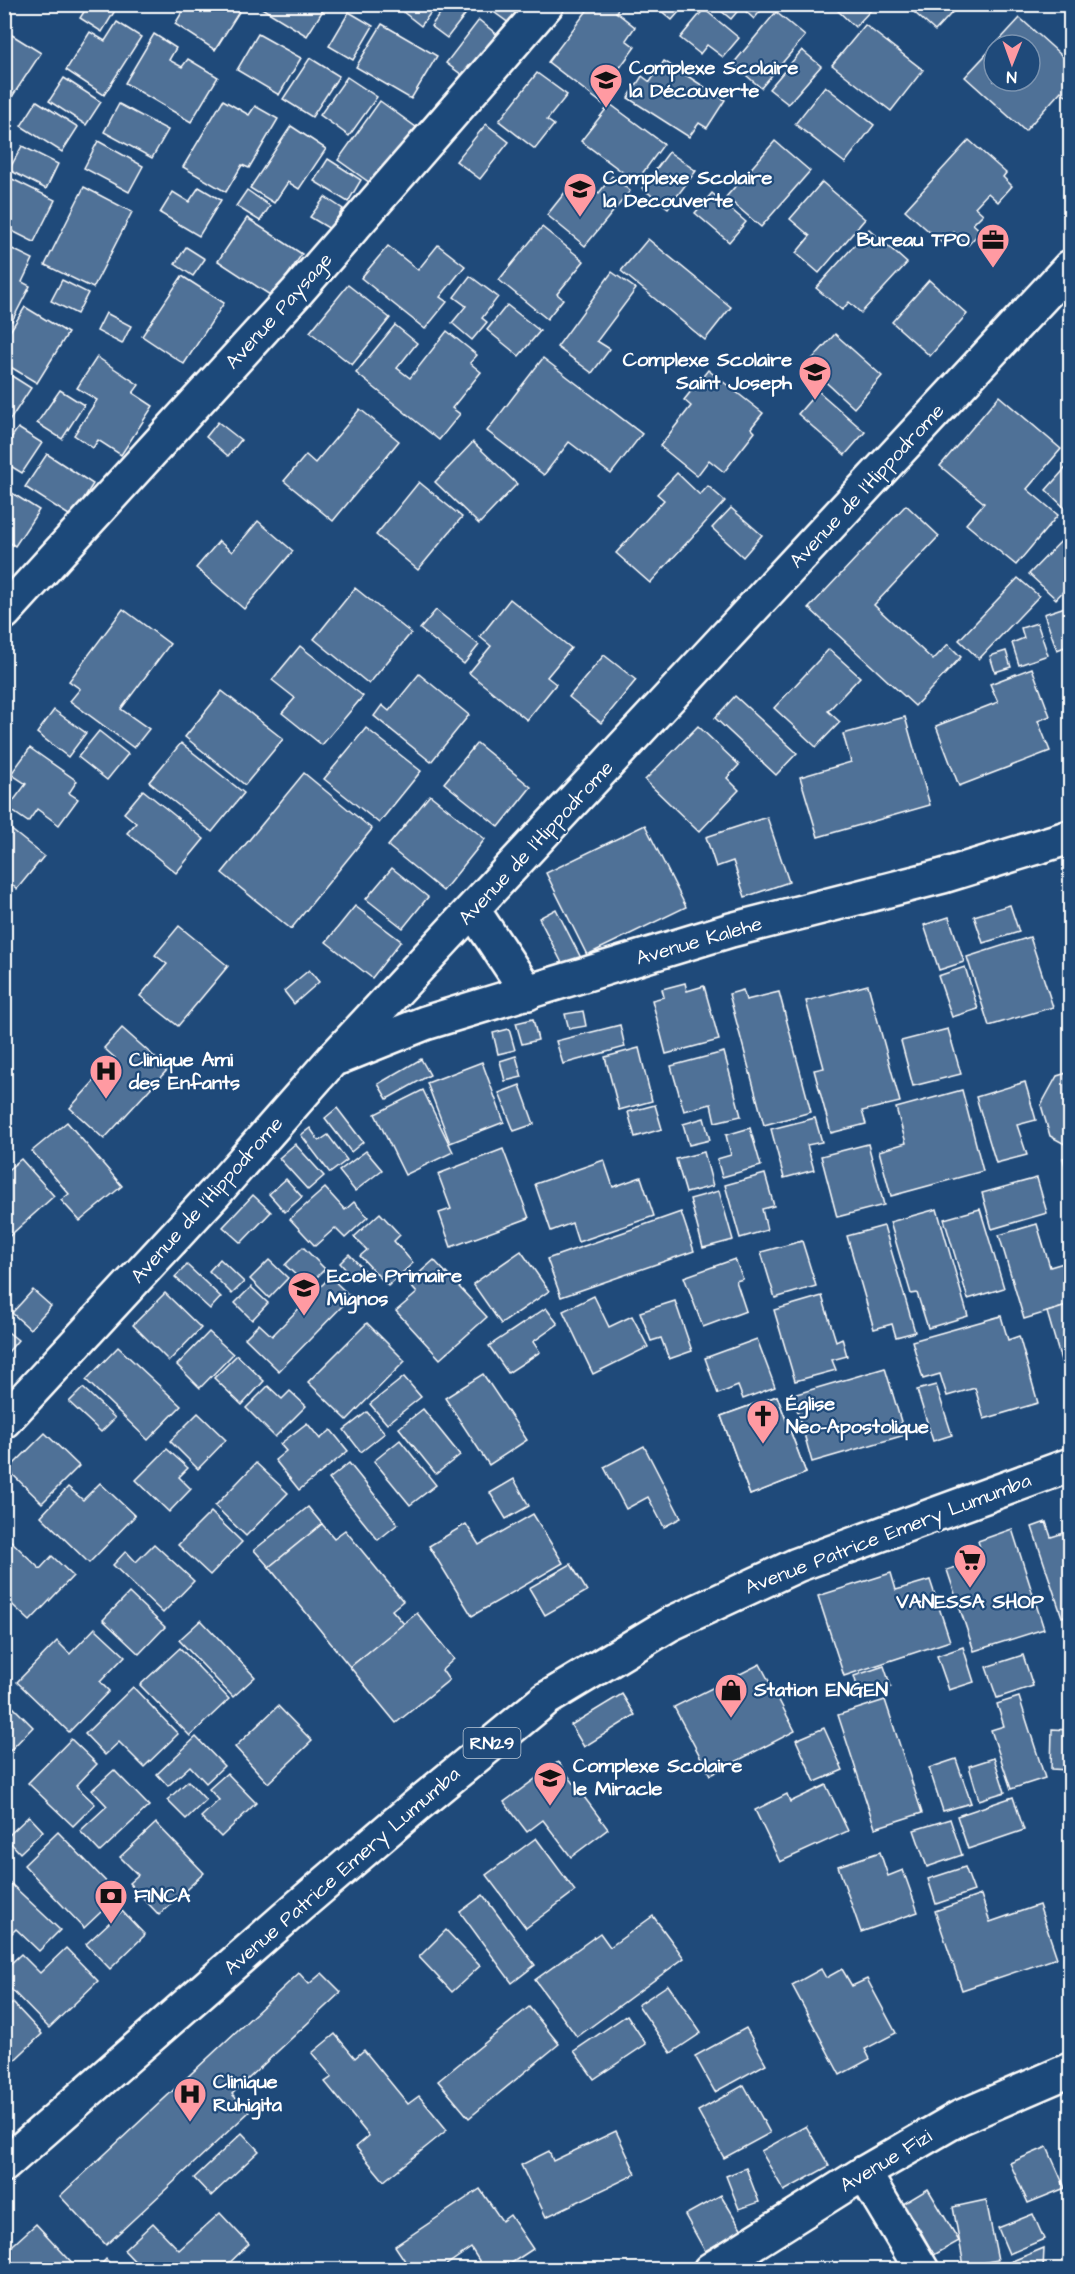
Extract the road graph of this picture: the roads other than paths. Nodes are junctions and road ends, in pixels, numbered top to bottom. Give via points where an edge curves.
1 (547, 4) edge
2 (1071, 267) edge
3 (4, 613) edge
4 (1071, 837) edge
5 (473, 910) junction
6 (528, 993) junction
7 (332, 1060) junction
8 (4, 1421) edge
9 (1071, 1465) edge
10 (1071, 2070) edge
11 (4, 2165) edge
12 (864, 2173) junction
13 (710, 2270) edge
14 (922, 2270) edge

1 - 3 street, Avenue Paysage via 297,292
2 - 5 street, Avenue de l'Hippodrome
4 - 6 street, Avenue Kalehe via 943,876 731,930
5 - 6 street
5 - 7 street, Avenue de l'Hippodrome
6 - 7 street, Avenue Kalehe via 425,1023
7 - 8 street, Avenue de l'Hippodrome
9 - 11 street, Avenue Patrice Emery Lumumba / RN29 via 797,1565 670,1624 546,1699 308,1898
10 - 12 street, Avenue Fizi via 959,2118
12 - 13 street, Avenue Fizi
12 - 14 street

